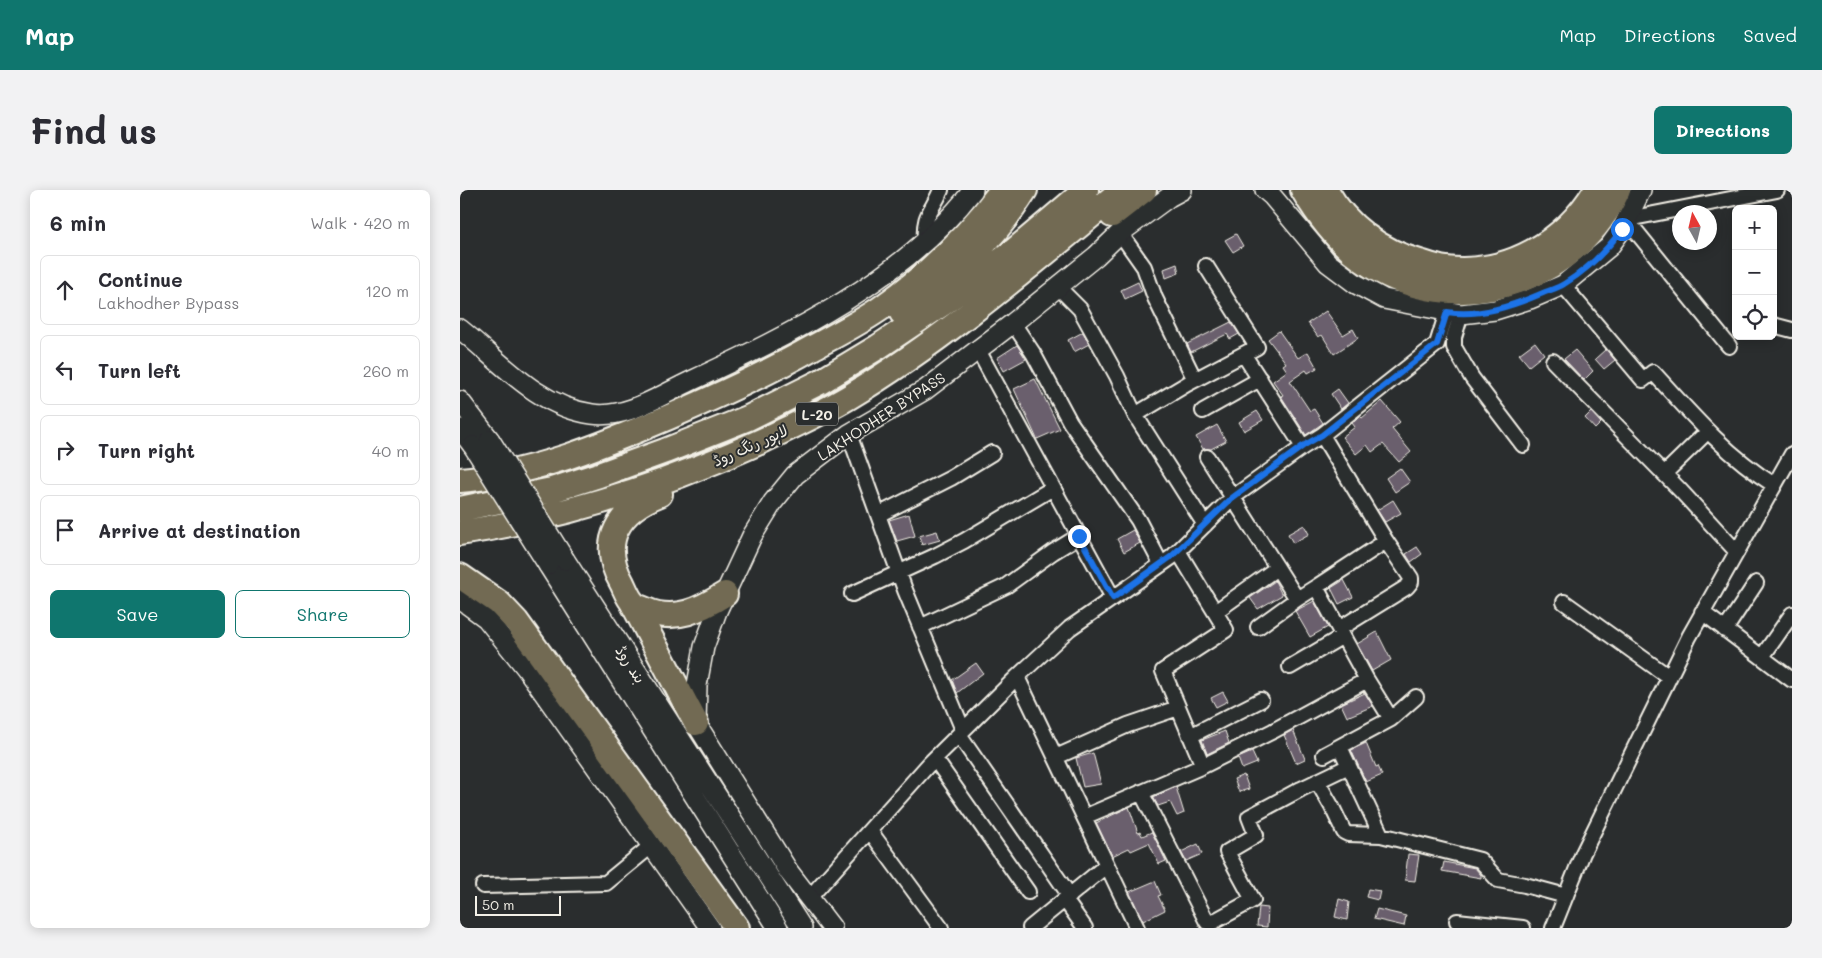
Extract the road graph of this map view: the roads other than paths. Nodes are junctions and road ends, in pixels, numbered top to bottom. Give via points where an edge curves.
1 (941, 190) edge
2 (973, 190) edge
3 (1002, 190) edge
4 (1024, 190) edge
5 (1086, 190) edge
6 (1122, 190) edge
7 (1144, 190) edge
8 (1182, 190) edge
9 (1265, 190) edge
10 (1596, 190) edge
11 (1618, 190) edge
12 (1641, 190) edge
13 (1777, 190) edge
14 (1318, 195) edge
15 (1625, 224) junction
16 (1120, 233) junction
17 (926, 240) junction
18 (1206, 266) dead end
19 (1026, 268) junction
20 (1564, 285) junction
21 (1058, 286) junction
22 (995, 294) junction
23 (1454, 313) junction
24 (1013, 323) junction
25 (1777, 326) edge
26 (460, 329) edge
27 (1792, 330) edge
28 (1729, 346) dead end
29 (978, 350) junction
30 (1244, 355) junction
31 (1553, 361) dead end
32 (1260, 379) junction
33 (1194, 380) junction
34 (460, 401) edge
35 (1202, 411) dead end
36 (1136, 415) junction
37 (460, 429) edge
38 (1707, 432) junction
39 (849, 434) junction
40 (1322, 435) junction
41 (481, 443) junction
42 (1523, 445) dead end
43 (1303, 446) junction
44 (992, 453) dead end
45 (1792, 454) edge
46 (1207, 457) dead end
47 (1788, 472) edge
48 (1664, 474) junction
49 (599, 475) junction
50 (460, 480) edge
51 (1774, 485) junction
52 (1053, 488) junction
53 (1232, 498) junction
54 (460, 509) edge
55 (878, 515) junction
56 (1204, 525) junction
57 (460, 533) edge
58 (1079, 536) junction
59 (1386, 541) junction
60 (1178, 551) junction
61 (1736, 552) junction
62 (556, 562) junction
63 (1161, 564) junction
64 (1277, 568) junction
65 (898, 572) junction
66 (460, 576) edge
67 (1756, 583) dead end
68 (1316, 587) junction
69 (725, 594) junction
70 (852, 594) dead end
71 (1113, 598) junction
72 (460, 599) edge
73 (1297, 599) junction
74 (1564, 602) dead end
75 (633, 604) junction
76 (1215, 612) junction
77 (1702, 612) junction
78 (1792, 614) edge
79 (920, 627) junction
80 (1258, 627) dead end
81 (1725, 630) junction
82 (1341, 632) junction
83 (1762, 657) junction
84 (1290, 667) dead end
85 (1017, 677) junction
86 (1669, 677) junction
87 (1367, 680) junction
88 (1792, 680) edge
89 (1416, 697) dead end
90 (1261, 700) dead end
91 (1178, 708) junction
92 (1391, 719) junction
93 (696, 723) junction
94 (961, 733) junction
95 (1190, 736) junction
96 (1340, 747) junction
97 (1324, 756) dead end
98 (1056, 758) junction
99 (935, 759) junction
100 (1203, 766) junction
101 (1349, 766) junction
102 (1317, 782) junction
103 (1141, 792) junction
104 (1084, 817) junction
105 (870, 831) junction
106 (1381, 835) junction
107 (651, 846) junction
108 (1107, 865) junction
109 (483, 886) dead end
110 (1028, 892) dead end
111 (1566, 896) junction
112 (809, 898) junction
113 (1067, 898) junction
114 (1457, 921) dead end
115 (710, 928) edge
116 (737, 928) edge
117 (778, 928) edge
118 (802, 928) edge
119 (832, 928) edge
120 (941, 928) edge
121 (1030, 928) edge
122 (1085, 928) edge
123 (1137, 928) edge
124 (1523, 928) edge
125 (1553, 928) edge

1 - 17 street via 928,211 924,226
2 - 17 main road via 958,210
3 - 50 highway via 961,240 908,288 882,308 790,361 701,403 582,452 516,471
4 - 49 highway via 1005,218 960,266 916,303 867,337 757,397 651,443
5 - 49 highway, لاہور رنگ روڈ / L-20 via 1014,251 942,304 820,382 748,418
6 - 19 highway, لاہور رنگ روڈ / L-20
7 - 19 highway via 1081,240
8 - 16 main road, LAKHODHER BYPASS
9 - 23 main road via 1328,263 1356,284 1384,299
10 - 14 highway via 1572,224 1538,250 1513,261 1464,270 1445,269 1391,252 1354,227
11 - 14 highway via 1596,228 1554,265 1497,287 1462,291 1412,284 1367,263 1323,222
12 - 15 main road
13 - 15 street
15 - 20 main road via 1609,247
15 - 28 street via 1635,230
16 - 21 main road, LAKHODHER BYPASS
16 - 33 street via 1144,267
17 - 26 main road via 890,270 822,315 678,387 628,410 606,415 582,413 533,390
18 - 30 street via 1257,347
19 - 22 highway, لاہور رنگ روڈ / L-20
20 - 23 main road via 1495,310
20 - 38 street via 1643,380 1653,372
21 - 24 main road, LAKHODHER BYPASS
21 - 36 street via 1080,308
22 - 57 highway, لاہور رنگ روڈ / L-20 via 849,397 735,453 616,496 552,514
22 - 75 highway via 960,335 841,413 771,448 635,506 615,530 611,548 616,573
23 - 40 street via 1437,344
23 - 42 street via 1454,347 1472,378
24 - 29 main road, LAKHODHER BYPASS
24 - 63 street via 1070,422 1138,520
25 - 27 street
29 - 39 main road, LAKHODHER BYPASS via 925,390
29 - 52 street
30 - 32 street
30 - 33 street
31 - 48 street
32 - 35 street
32 - 43 street
33 - 36 street
34 - 41 main road, بند روڈ
36 - 56 street
37 - 41 main road, بند روڈ
38 - 48 street
38 - 51 street via 1737,459
39 - 55 street
39 - 69 main road, LAKHODHER BYPASS via 795,475 773,502 752,536
40 - 43 street
40 - 59 street
41 - 62 main road, بند روڈ, bridge
43 - 53 street
44 - 55 street
45 - 47 street
46 - 53 street
47 - 51 street
48 - 61 street
49 - 54 highway, لاہور رنگ روڈ / L-20 via 552,490
51 - 61 street
52 - 58 street
52 - 65 street via 964,540
53 - 56 street
53 - 64 street
55 - 65 street
56 - 60 street
58 - 71 street
58 - 79 street via 1006,586
59 - 68 street
59 - 82 street via 1411,582
60 - 63 street
60 - 76 street
61 - 77 street
62 - 117 main road, بند روڈ
62 - 118 main road, بند روڈ
63 - 71 street
64 - 73 street
64 - 76 street
65 - 70 street
65 - 79 street
66 - 116 highway via 499,603 516,621
67 - 81 street
68 - 73 street
68 - 82 street
69 - 75 highway via 697,610 677,615 652,612
69 - 93 main road, LAKHODHER BYPASS via 702,657
71 - 85 street via 1070,628
72 - 107 main road via 500,633
73 - 80 street
74 - 86 street
75 - 93 highway
76 - 91 street via 1226,630 1163,671
77 - 81 street
77 - 86 street
78 - 83 street
79 - 94 street
81 - 83 street
82 - 84 street
82 - 87 street
83 - 88 street
85 - 94 street
85 - 98 street
86 - 111 street via 1583,852
87 - 92 street
87 - 100 street
89 - 92 street
90 - 95 street
91 - 95 street
91 - 98 street via 1128,725
92 - 96 street
93 - 112 main road via 789,872
94 - 99 street
94 - 113 street
95 - 100 street
96 - 97 street
96 - 101 street
98 - 104 street
99 - 105 street
99 - 110 street
100 - 103 street
101 - 102 street
101 - 106 street
102 - 103 street via 1249,818 1256,835 1227,852 1253,900 1211,923 1207,922
102 - 106 street via 1344,832
103 - 104 street
104 - 108 street
105 - 112 street
105 - 120 street
106 - 111 street via 1480,860 1498,880
107 - 109 street via 606,883
107 - 115 main road
108 - 113 street
108 - 123 street
111 - 125 street
112 - 119 main road
113 - 121 street
113 - 122 street
114 - 124 street

